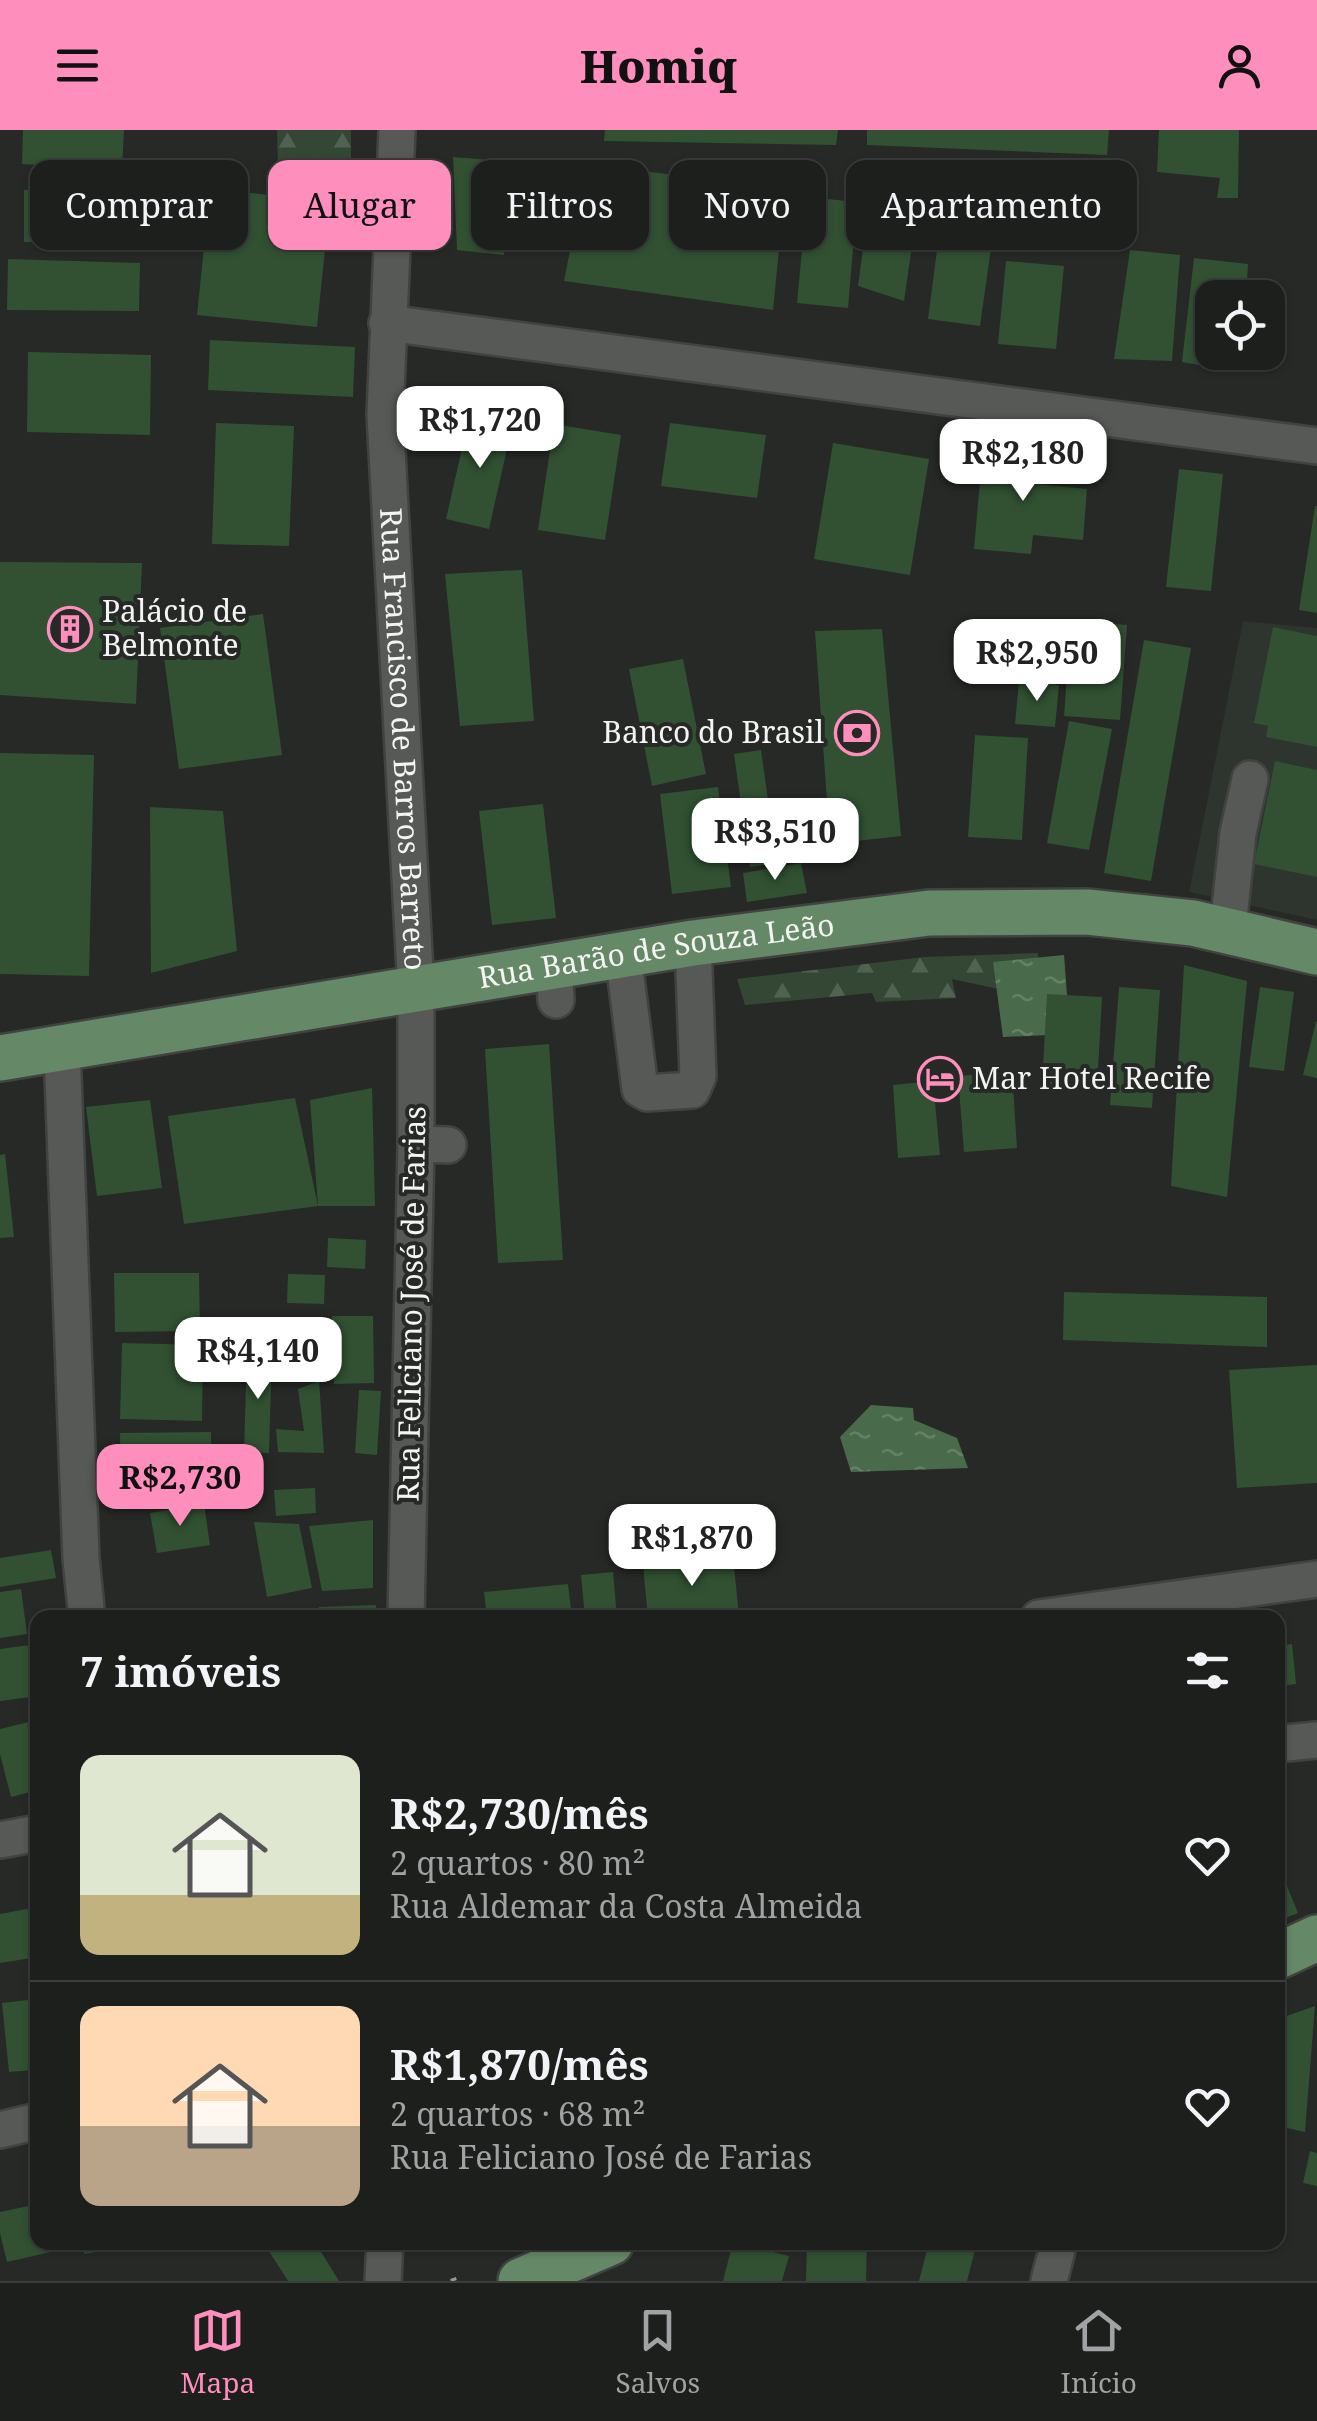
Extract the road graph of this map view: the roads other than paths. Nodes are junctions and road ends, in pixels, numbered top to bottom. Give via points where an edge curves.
1 (397, 130) edge
2 (387, 323) junction
3 (1317, 446) edge
4 (1250, 779) dead end
5 (1230, 908) dead end
6 (692, 943) junction
7 (1317, 952) edge
8 (623, 954) junction
9 (416, 990) junction
10 (62, 1048) junction
11 (0, 1058) edge
12 (1317, 1579) edge
13 (87, 1610) edge
14 (406, 1610) edge
15 (1096, 1610) edge
16 (1317, 1740) edge
17 (1285, 1743) edge
18 (30, 1834) edge
19 (0, 1840) edge
20 (1317, 1938) edge
21 (1285, 1953) edge
22 (30, 2122) edge
23 (0, 2130) edge
24 (385, 2250) edge
25 (593, 2250) edge
26 (1057, 2250) edge
27 (383, 2281) edge
28 (521, 2281) edge
29 (1049, 2281) edge

1 - 2 street, Rua Francisco de Barros Barreto
2 - 3 street
2 - 9 street, Rua Francisco de Barros Barreto via 385,414
4 - 5 street
6 - 7 main road, Rua Barão de Souza Leão via 929,913 1028,911 1193,923
6 - 8 main road, Rua Barão de Souza Leão
6 - 8 street via 698,1076 692,1090 640,1089
8 - 9 main road, Rua Barão de Souza Leão via 555,982
9 - 10 main road, Rua Barão de Souza Leão
9 - 14 street, Rua Feliciano José de Farias via 432,1144
10 - 11 main road, Rua Barão de Souza Leão
10 - 13 street
12 - 15 street
16 - 17 street
18 - 19 street
20 - 21 main road
22 - 23 street
24 - 27 street
25 - 28 main road
26 - 29 street

